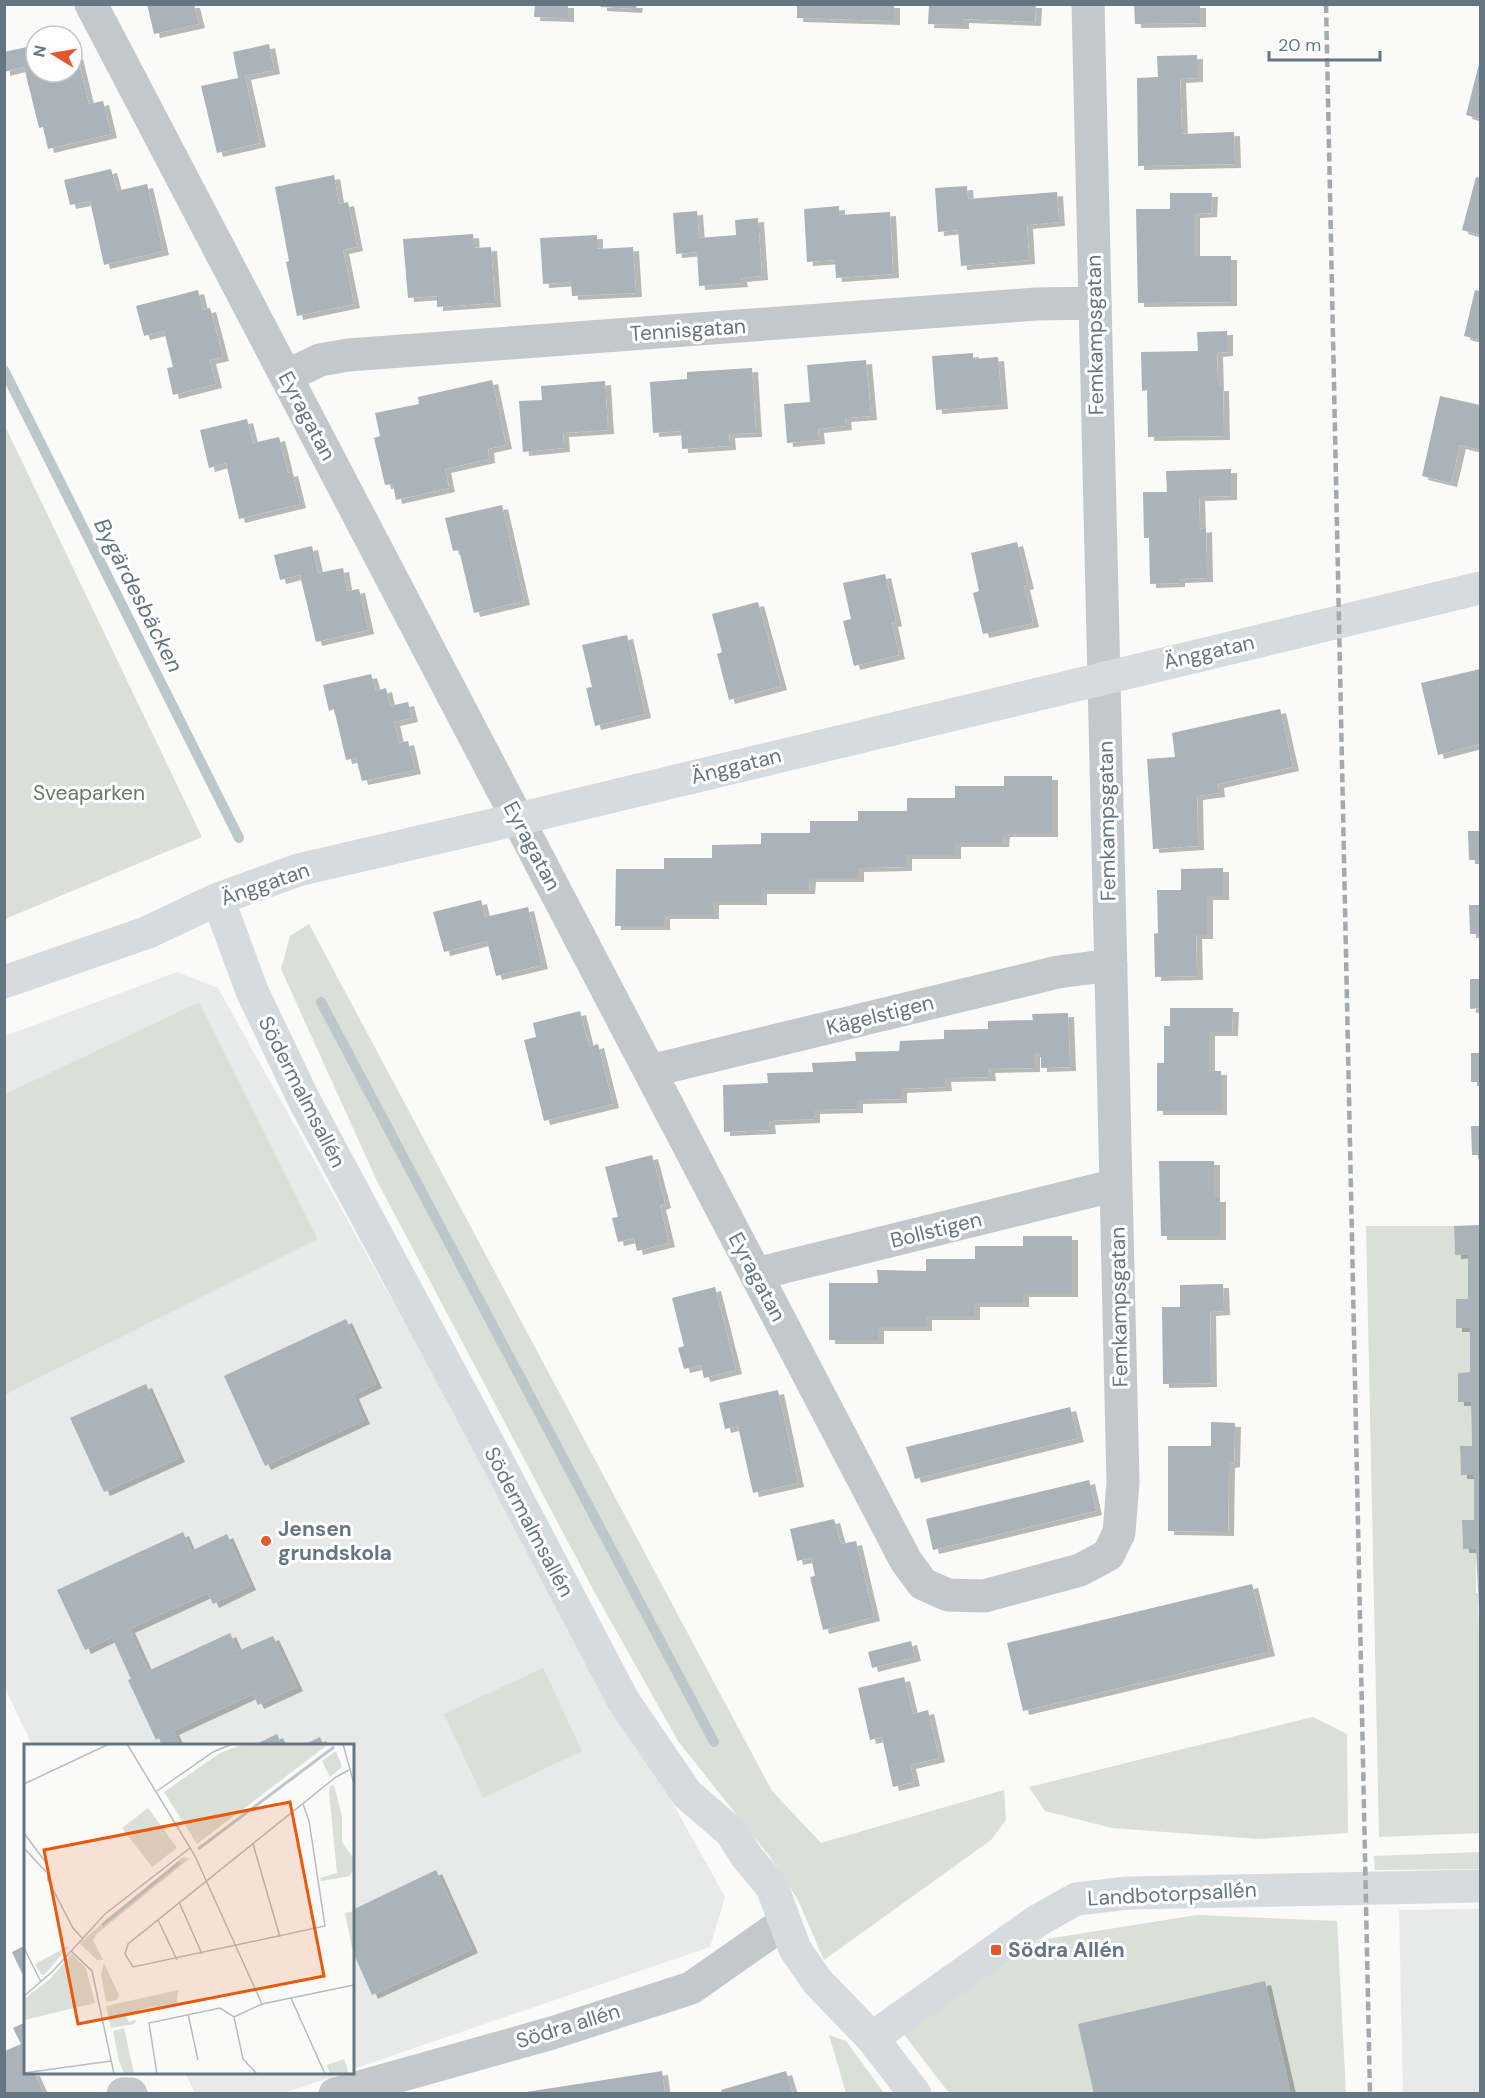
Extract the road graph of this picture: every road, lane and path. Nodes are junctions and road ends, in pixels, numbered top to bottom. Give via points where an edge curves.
1 (91, 4) edge
2 (1088, 4) edge
3 (1094, 303) junction
4 (286, 376) junction
5 (1480, 588) edge
6 (1104, 677) junction
7 (518, 819) junction
8 (218, 899) junction
9 (1111, 965) junction
10 (4, 982) edge
11 (650, 1071) junction
12 (1116, 1185) junction
13 (756, 1274) junction
14 (1034, 1582) joint
15 (1480, 1886) edge
16 (784, 1923) junction
17 (872, 2038) junction
18 (123, 2094) edge
19 (131, 2094) edge
20 (335, 2094) edge
21 (915, 2094) edge

1 - 4 street, Eyragatan
2 - 3 street, Femkampsgatan
3 - 4 street, Tennisgatan via 1036,304 348,355 320,360
3 - 6 street, Femkampsgatan
4 - 7 street, Eyragatan
5 - 6 street, Änggatan
6 - 7 street, Änggatan
6 - 9 street, Femkampsgatan
7 - 8 street, Änggatan via 298,870
7 - 11 street, Eyragatan
8 - 10 street, Änggatan via 146,933
8 - 16 street, Södermalmsallén via 252,991 303,1098 622,1700 687,1794 731,1832 772,1887
9 - 11 street, Kägelstigen via 1058,972
9 - 12 street, Femkampsgatan
11 - 13 street, Eyragatan
12 - 13 street, Bollstigen
12 - 14 street, Femkampsgatan via 1123,1482 1119,1533 1108,1555 1080,1570
13 - 14 street, Eyragatan via 906,1561 923,1584 948,1595 984,1596
15 - 17 street, Landbotorpsallén via 1128,1893 1076,1899 1037,1921
16 - 17 street, Södermalmsallén via 795,1949 817,1981
16 - 20 street, Södra allén via 691,1988
17 - 21 street, Södermalmsallén
18 - 19 street

